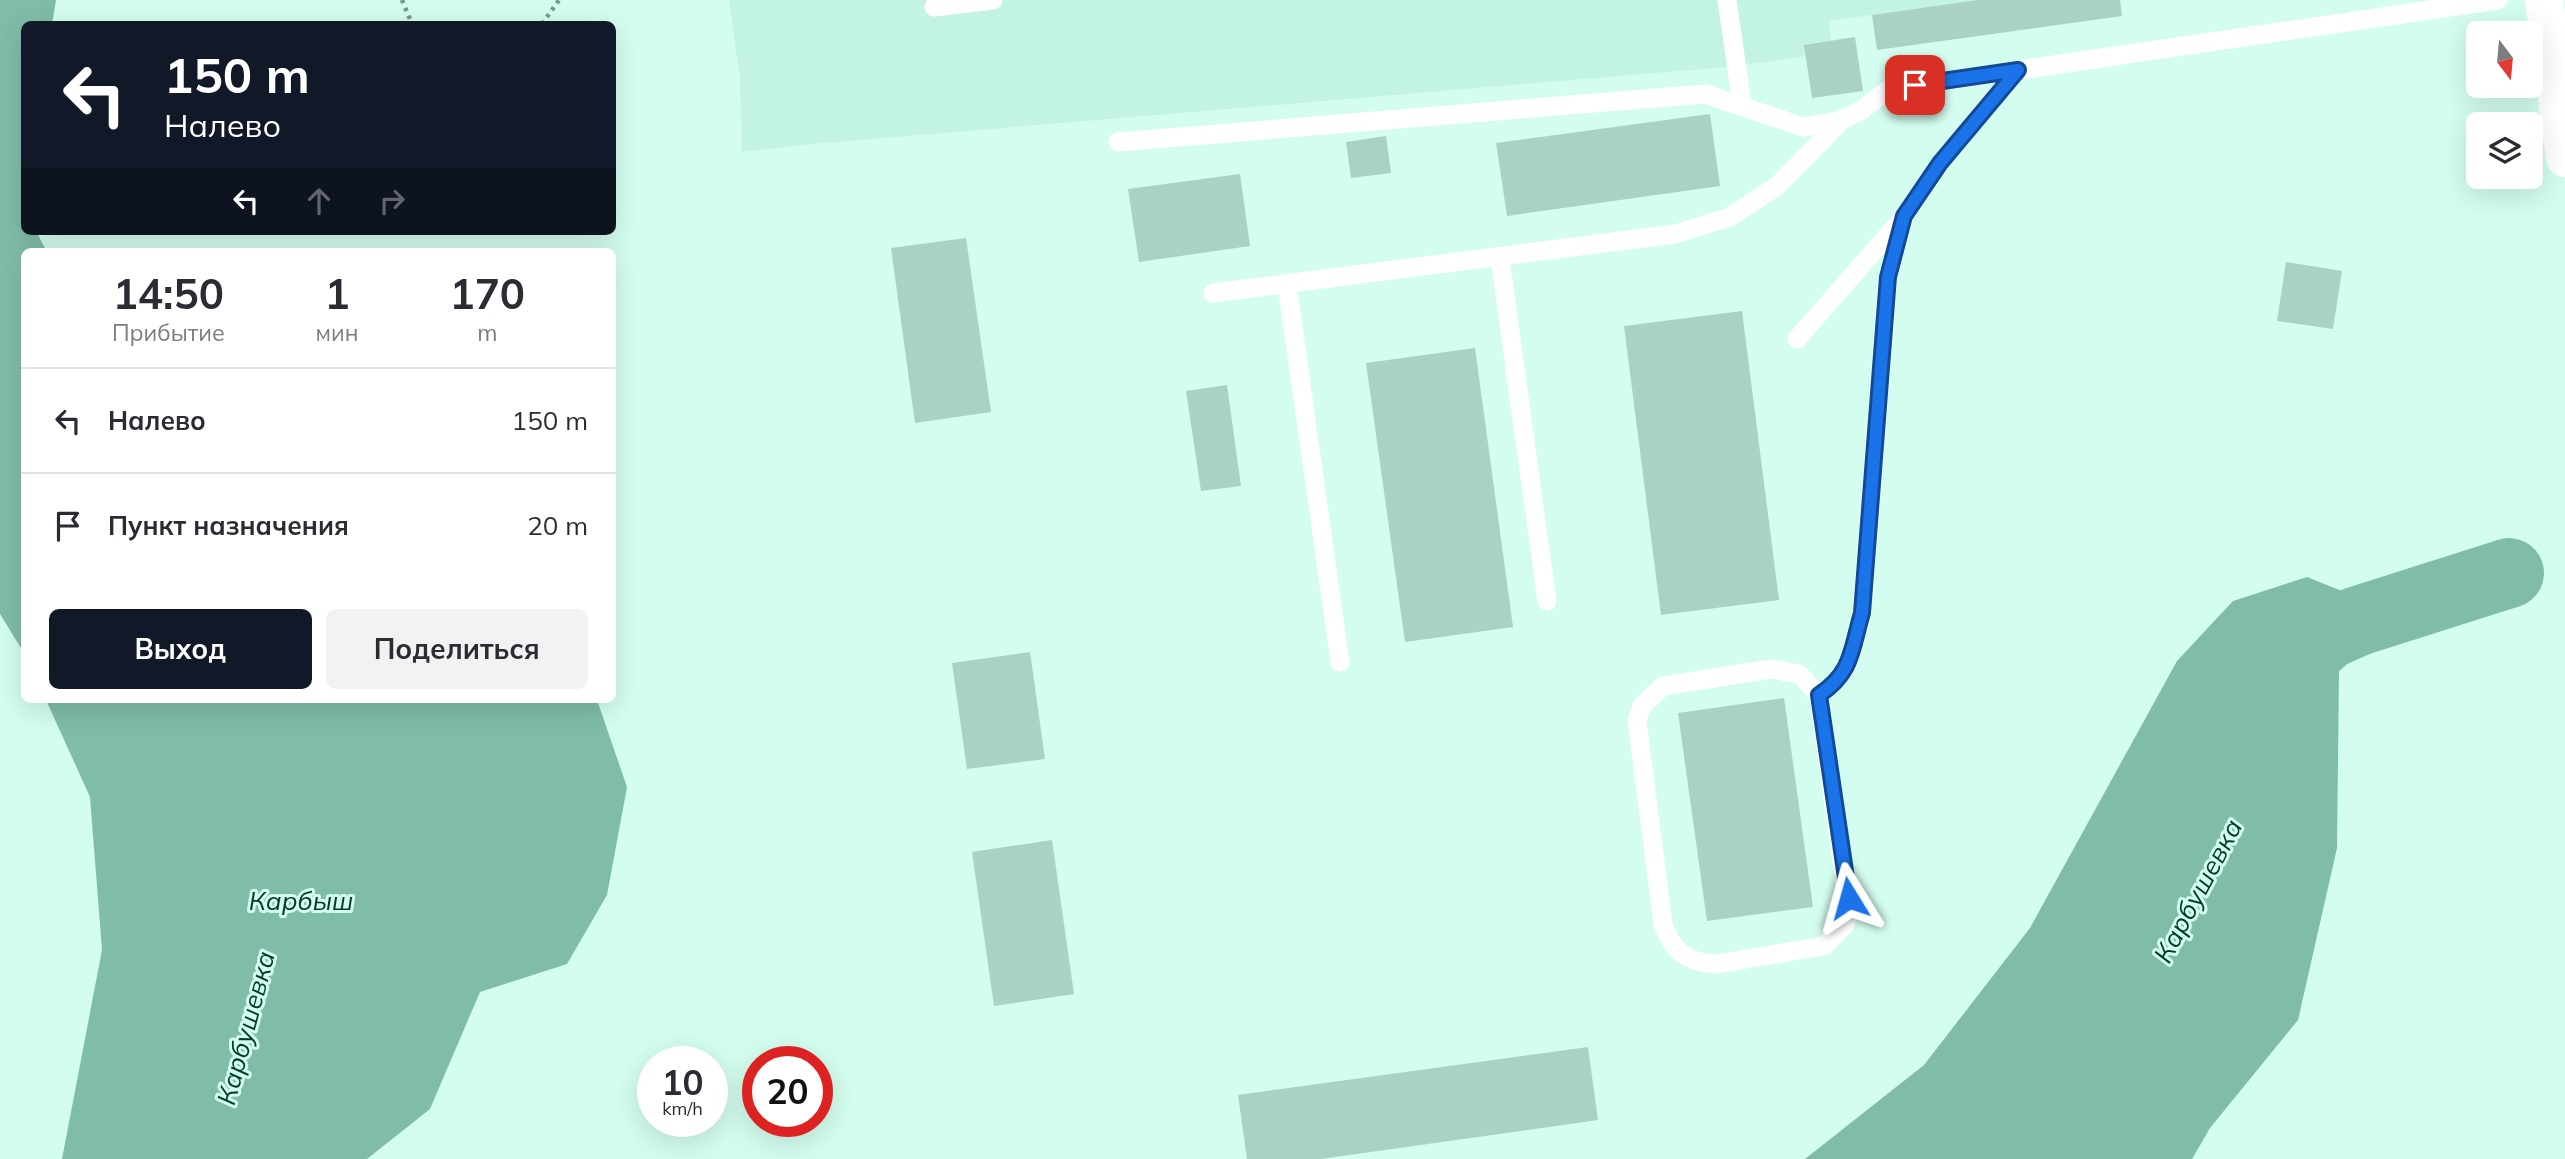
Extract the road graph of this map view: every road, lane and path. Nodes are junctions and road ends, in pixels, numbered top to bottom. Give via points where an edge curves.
1 (402, 0) edge
2 (559, 0) edge
3 (993, 0) edge
4 (1727, 0) edge
5 (2498, 0) edge
6 (2544, 0) edge
7 (934, 7) dead end
8 (411, 21) edge
9 (544, 21) edge
10 (2018, 70) junction
11 (1742, 104) junction
12 (1842, 120) junction
13 (1118, 142) dead end
14 (2565, 158) edge
15 (1904, 216) junction
16 (1500, 258) junction
17 (1287, 284) junction
18 (1213, 293) dead end
19 (1797, 339) dead end
20 (1547, 601) dead end
21 (1340, 662) dead end
22 (1819, 695) junction

1 - 8 path
2 - 9 path
3 - 7 lane
4 - 11 lane
5 - 10 lane
6 - 14 main road
10 - 12 lane via 1889,89
10 - 15 lane via 1940,163
11 - 12 lane via 1803,127
11 - 13 lane via 1706,94
12 - 16 lane via 1777,186 1730,217 1675,234
15 - 19 lane
15 - 22 lane via 1888,277 1862,613 1847,666 1839,681
16 - 17 lane
16 - 20 lane
17 - 18 lane
17 - 21 lane
22 - 22 lane via 1849,898 1844,926 1824,946 1810,950 1716,964 1687,958 1668,938 1663,924 1637,735 1642,706 1670,684 1771,669 1799,674

